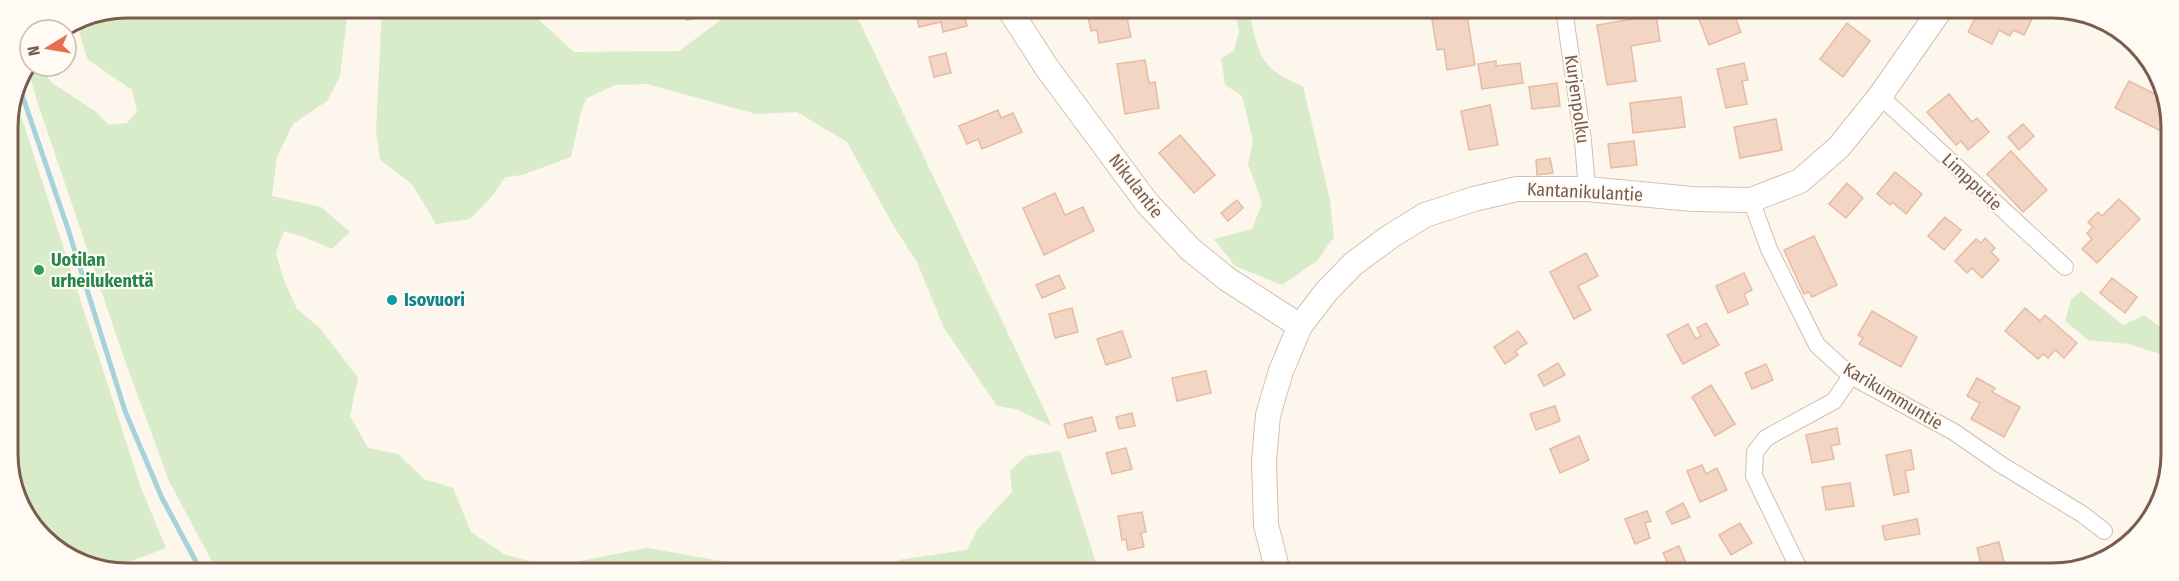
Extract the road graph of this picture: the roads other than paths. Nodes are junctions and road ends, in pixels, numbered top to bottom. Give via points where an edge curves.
1 (1015, 18) edge
2 (1565, 18) edge
3 (1934, 18) edge
4 (1880, 96) junction
5 (1587, 189) junction
6 (1751, 200) junction
7 (2065, 267) dead end
8 (1300, 326) junction
9 (1851, 376) junction
10 (2104, 531) dead end
11 (1276, 563) edge
12 (1795, 563) edge

1 - 8 street, Nikulantie via 1147,203 1190,249 1227,279
2 - 5 street, Kurjenpolku
3 - 4 street, Kantanikulantie
4 - 6 street, Kantanikulantie via 1839,147 1800,182
4 - 7 street, Limpputie
5 - 6 street, Kantanikulantie
5 - 8 street, Kantanikulantie via 1517,189 1425,215 1353,264
6 - 9 street, Karikummuntie via 1769,249 1816,345
8 - 11 street, Kantanikulantie via 1268,415 1264,461 1266,525
9 - 10 street, Karikummuntie via 1954,432
9 - 12 street via 1833,401 1766,438 1755,452 1754,476

